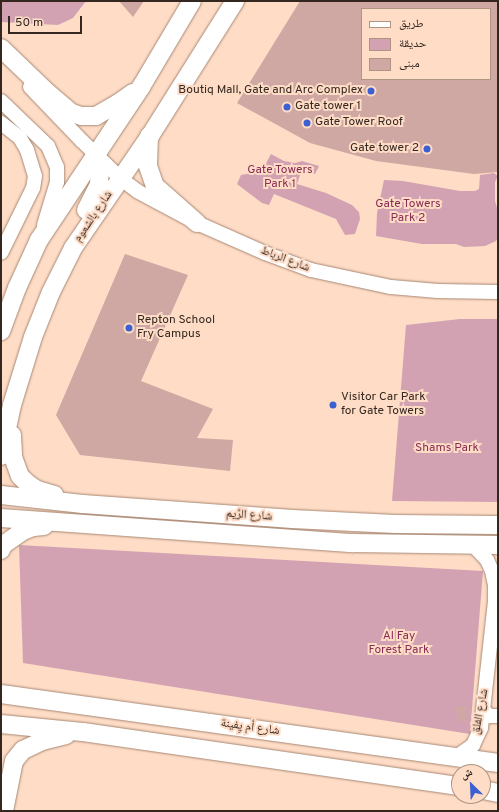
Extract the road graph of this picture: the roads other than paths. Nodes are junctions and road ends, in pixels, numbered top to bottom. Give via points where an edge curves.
1 (192, 1) edge
2 (235, 1) edge
3 (1, 48) edge
4 (1, 54) edge
5 (141, 86) junction
6 (1, 101) edge
7 (1, 123) edge
8 (150, 136) junction
9 (97, 154) junction
10 (120, 178) junction
11 (197, 223) junction
12 (39, 240) junction
13 (1, 252) edge
14 (498, 292) edge
15 (1, 332) edge
16 (33, 337) junction
17 (12, 405) junction
18 (1, 456) edge
19 (1, 495) edge
20 (83, 504) junction
21 (1, 518) edge
22 (82, 524) junction
23 (498, 525) edge
24 (473, 545) junction
25 (498, 545) edge
26 (1, 550) edge
27 (497, 601) edge
28 (1, 694) edge
29 (484, 711) junction
30 (498, 716) edge
31 (1, 724) edge
32 (83, 732) junction
33 (456, 757) junction
34 (498, 763) edge
35 (451, 785) edge
36 (1, 802) edge
37 (3, 811) edge

1 - 5 main road
2 - 8 main road, شارع بالشعوم
3 - 5 main road via 49,94 72,113 81,116 96,116
4 - 9 street, شارع الرباط via 49,107
5 - 9 main road
6 - 12 street via 48,146 57,167 54,198
7 - 13 street via 20,138 27,150 35,176 33,188
8 - 10 main road, شارع بالشعوم
8 - 11 main road via 148,166 155,186
9 - 10 street, شارع الرباط
9 - 12 main road
9 - 16 main road via 100,169 96,190 45,280 36,308
10 - 11 street, شارع الرباط via 137,191
10 - 16 main road, شارع بالشعوم via 73,248 51,292
11 - 14 street, شارع الرباط via 311,270 391,287
12 - 15 main road via 17,288
16 - 17 main road, شارع بالشعوم
17 - 18 main road, شارع بالشعوم
17 - 20 main road via 12,457 20,476 37,490
19 - 20 main road, شارع الرِّيم
20 - 23 main road, شارع الرِّيم via 292,519
21 - 22 main road, شارع الرِّيم
22 - 24 main road, شارع الرِّيم via 345,543
22 - 26 main road via 33,527 18,534 3,545
24 - 25 main road, شارع الرِّيم
24 - 27 street, شارع الفلق via 487,560 492,571
27 - 29 street, شارع الفلق
28 - 33 main road, شارع أم يِفينة
29 - 30 street via 490,716
29 - 33 street, شارع الفلق via 476,740
31 - 32 main road
32 - 35 main road
32 - 37 main road via 42,741 22,750 14,762
33 - 34 main road, شارع أم يِفينة
36 - 37 main road

